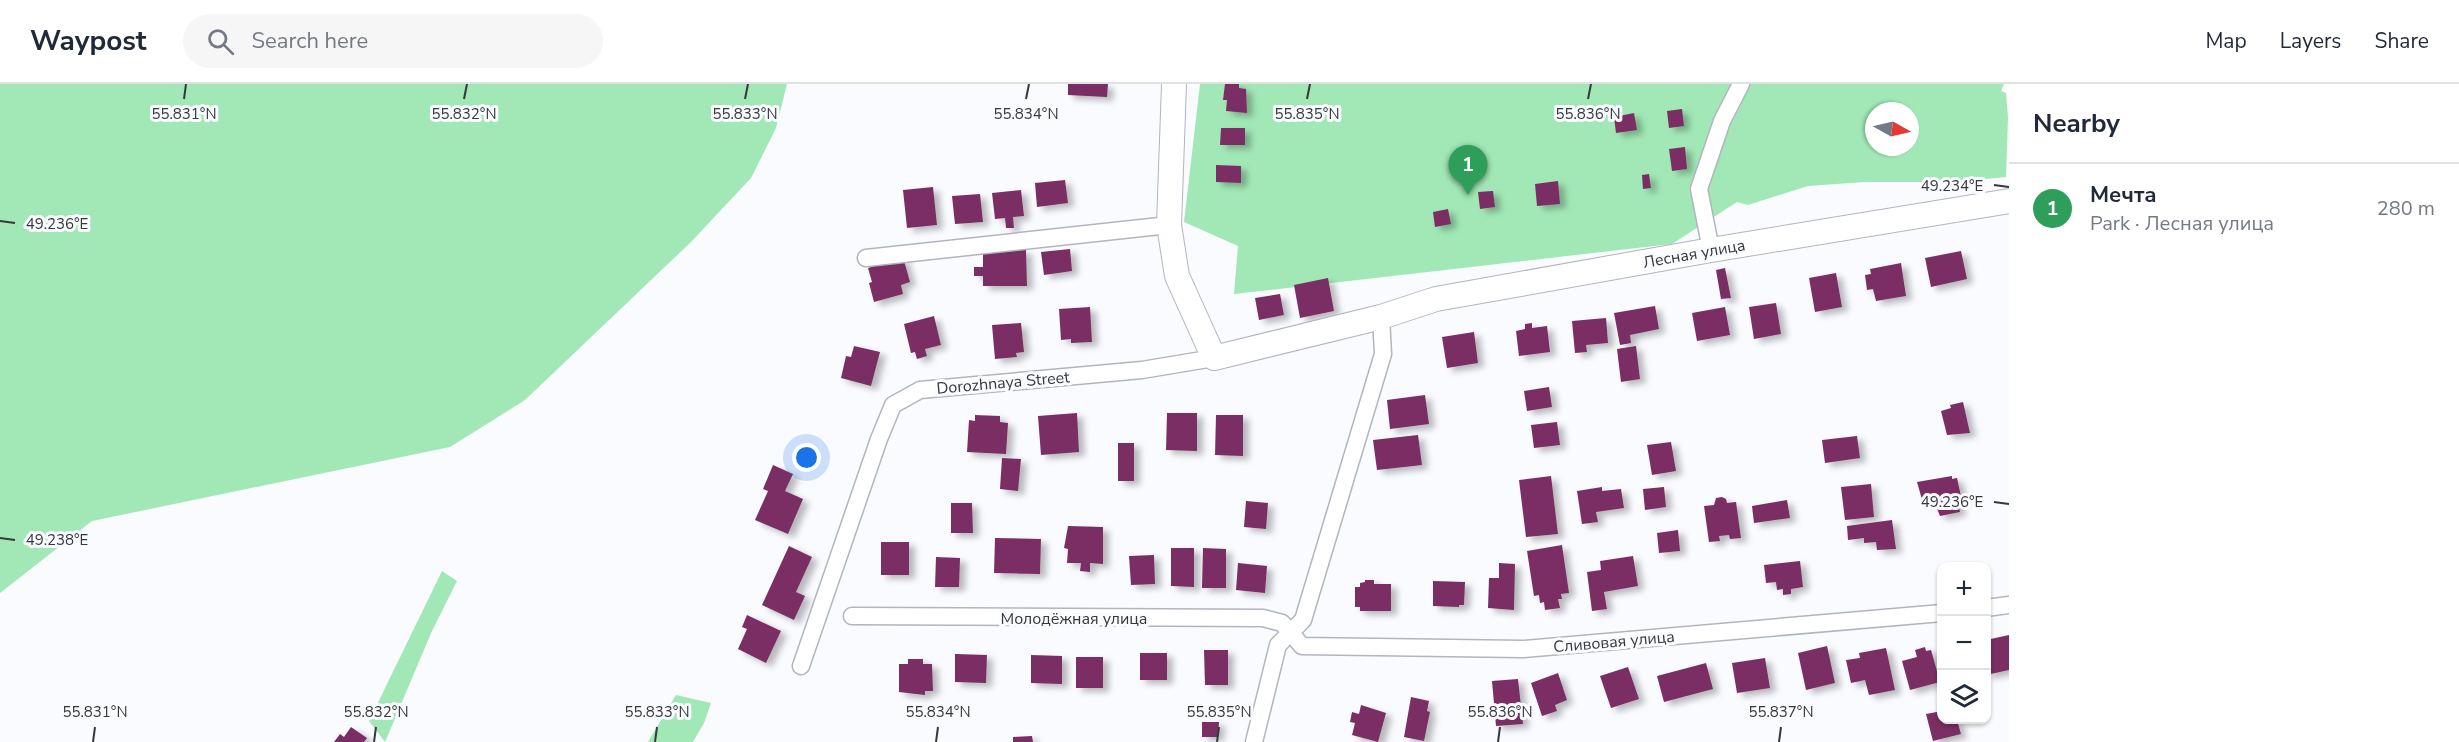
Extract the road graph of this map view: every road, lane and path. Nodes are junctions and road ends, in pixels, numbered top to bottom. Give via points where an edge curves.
1 (1174, 84) edge
2 (1741, 84) edge
3 (2009, 201) edge
4 (1169, 225) junction
5 (1711, 250) junction
6 (866, 258) dead end
7 (1381, 317) junction
8 (1214, 358) junction
9 (2009, 605) edge
10 (1991, 607) edge
11 (1937, 613) edge
12 (852, 615) dead end
13 (1291, 633) junction
14 (801, 666) dead end
15 (1254, 742) edge

1 - 4 street
2 - 5 street via 1722,121 1699,189
3 - 5 street, Лесная улица
4 - 6 street
4 - 8 street via 1178,276
5 - 7 street, Лесная улица via 1436,299
7 - 8 street, Лесная улица
7 - 13 street via 1383,354 1303,620
8 - 14 street, Dorozhnaya Street via 1142,370 920,390 893,405
9 - 10 street
11 - 13 street, Сливовая улица via 1523,649 1302,646
12 - 13 street, Молодёжная улица via 1263,618 1282,623
13 - 15 street via 1278,645

